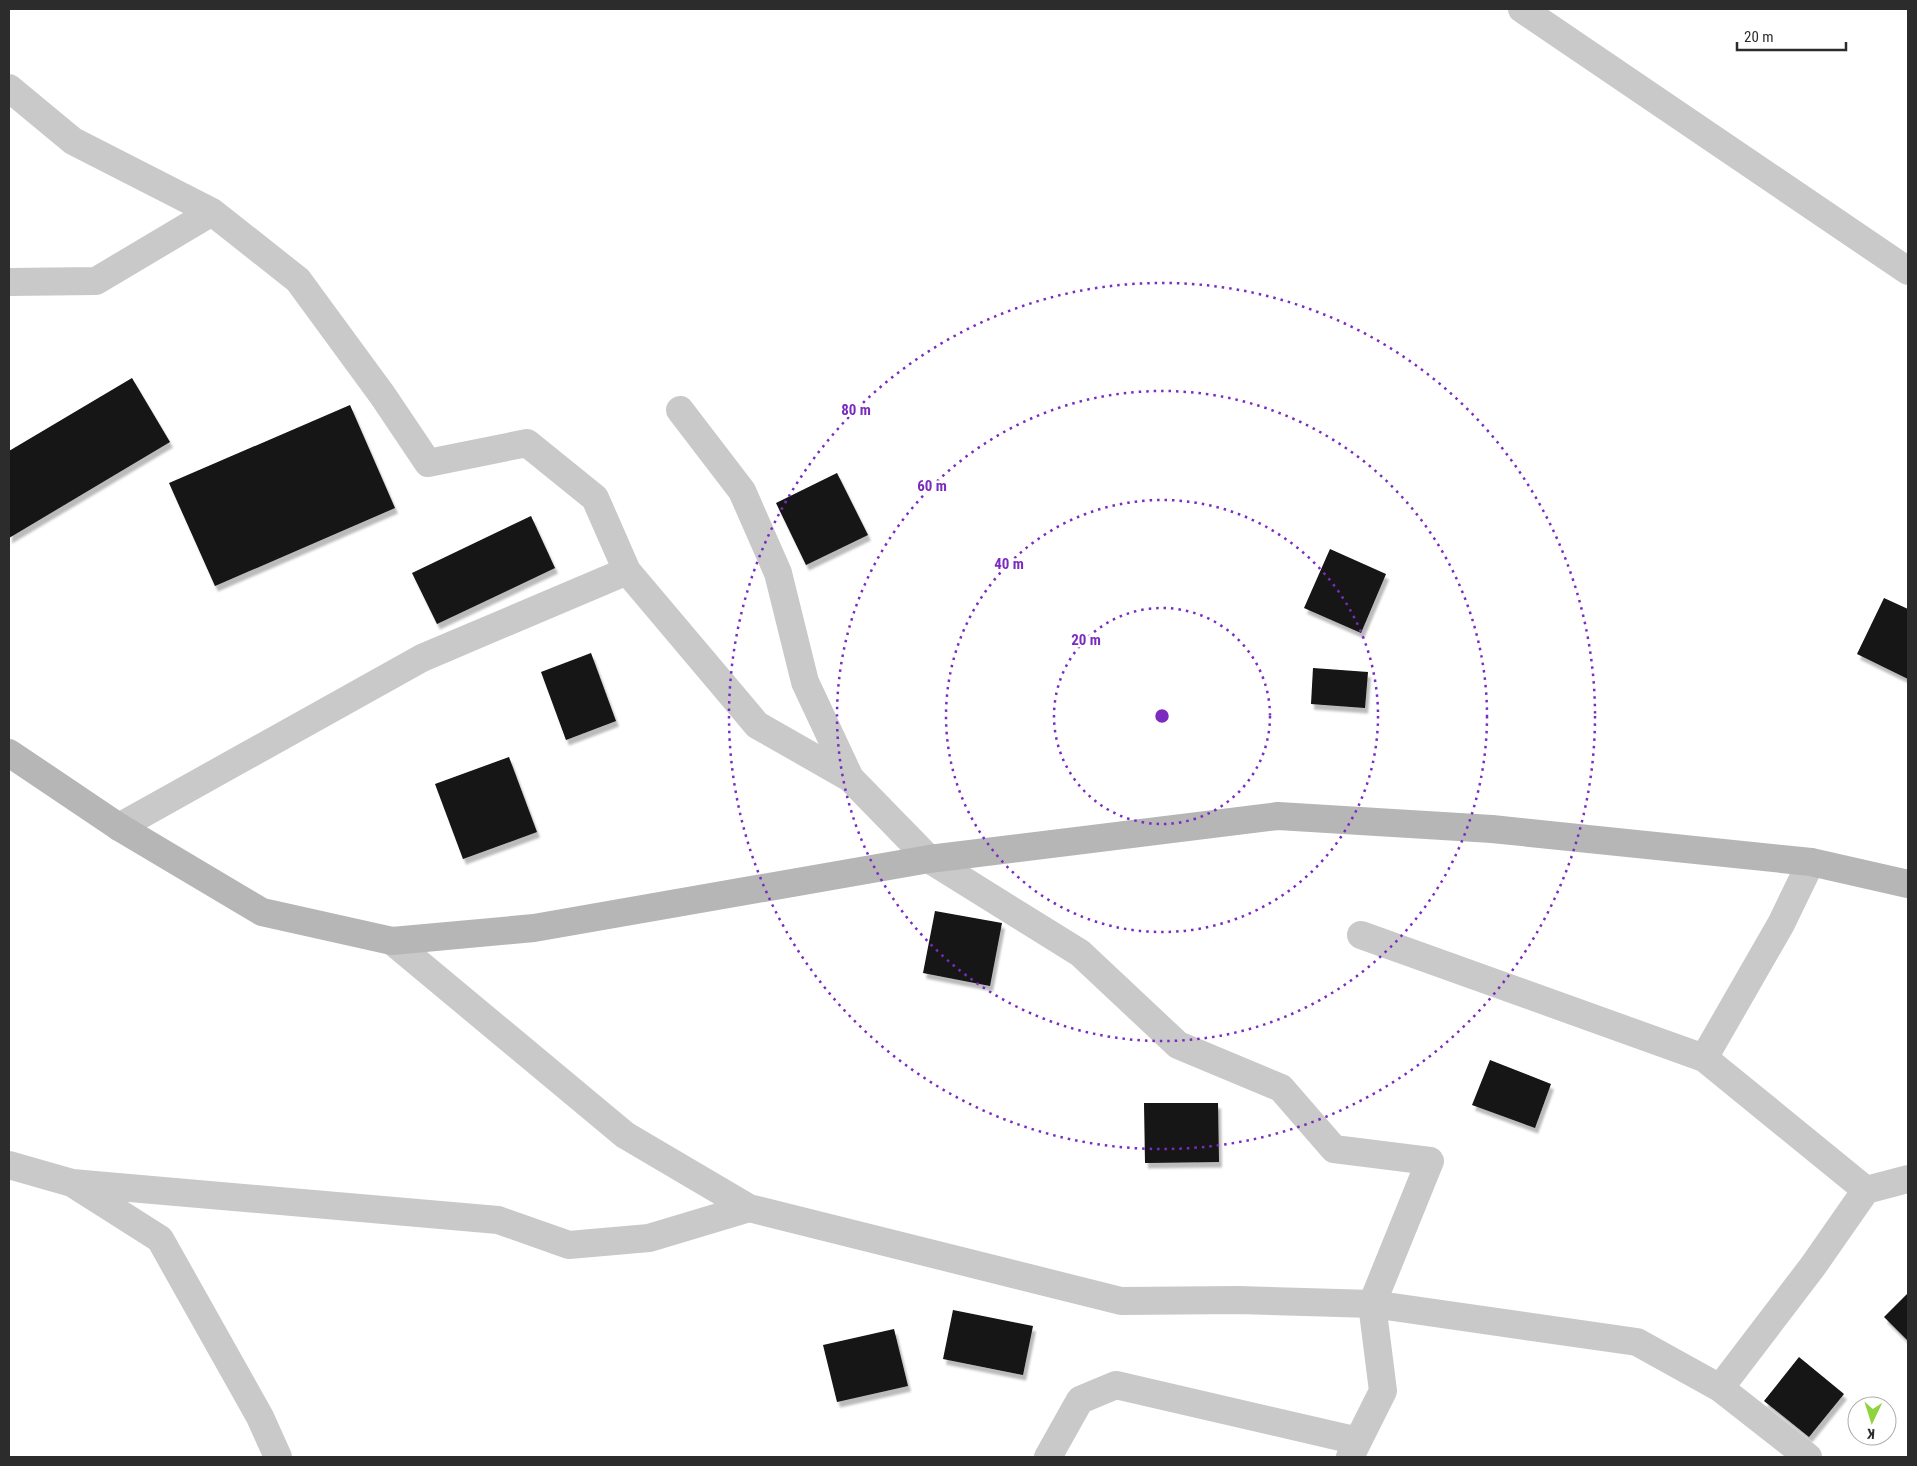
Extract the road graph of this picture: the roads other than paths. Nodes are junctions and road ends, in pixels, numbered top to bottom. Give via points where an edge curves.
1 (1522, 9) edge
2 (9, 88) edge
3 (212, 212) junction
4 (1908, 271) edge
5 (9, 282) edge
6 (680, 410) dead end
7 (627, 571) junction
8 (9, 753) edge
9 (850, 778) junction
10 (119, 826) junction
11 (930, 858) junction
12 (1811, 862) junction
13 (1908, 884) edge
14 (1361, 935) dead end
15 (392, 941) junction
16 (1704, 1058) junction
17 (9, 1165) edge
18 (1908, 1179) edge
19 (72, 1183) junction
20 (1866, 1190) junction
21 (749, 1208) junction
22 (1372, 1304) junction
23 (1720, 1388) junction
24 (1354, 1449) edge
25 (278, 1457) edge
26 (1048, 1457) edge
27 (1808, 1457) edge

1 - 4 street
2 - 3 street via 73,141
3 - 5 street via 96,281
3 - 7 street via 298,280 428,463 527,443 595,498
6 - 9 street via 742,491 778,574 806,682
7 - 9 street via 757,725
7 - 10 street via 422,658
8 - 10 main road
9 - 11 street
10 - 15 main road via 262,912
11 - 12 main road via 1278,816 1492,829
11 - 15 main road via 534,928
11 - 22 street via 1080,953 1178,1044 1282,1088 1334,1149 1430,1161
12 - 13 main road
12 - 16 street via 1781,924
14 - 16 street
15 - 21 street via 625,1135
16 - 20 street
17 - 19 street
18 - 20 street
19 - 21 street via 498,1220 569,1245 649,1238
19 - 25 street via 160,1239 260,1417
20 - 23 street
21 - 22 street via 1120,1300
22 - 23 street via 1637,1342
22 - 24 street via 1383,1391
23 - 27 street
24 - 26 street via 1116,1385 1080,1400

